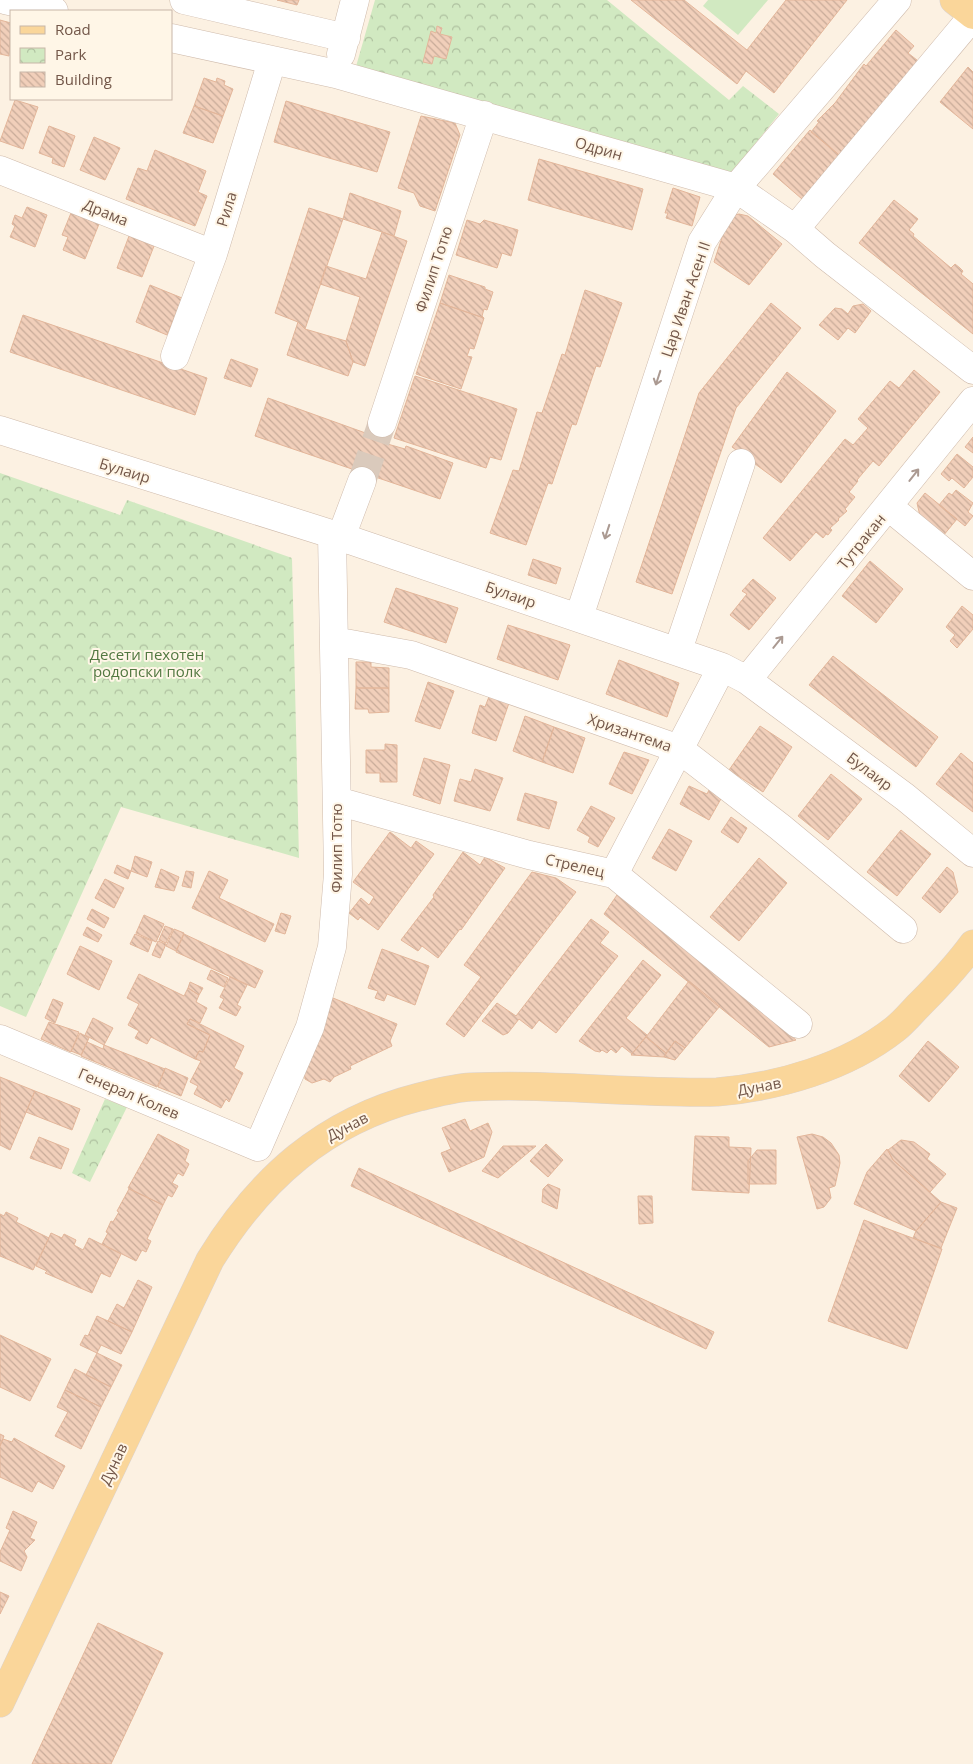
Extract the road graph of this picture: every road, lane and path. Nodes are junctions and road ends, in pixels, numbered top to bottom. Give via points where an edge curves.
1 (5, 0) edge
2 (184, 0) edge
3 (355, 0) edge
4 (897, 0) edge
5 (50, 10) edge
6 (965, 12) edge
7 (172, 38) edge
8 (346, 38) junction
9 (272, 61) junction
10 (336, 74) junction
11 (484, 115) junction
12 (0, 170) edge
13 (736, 188) junction
14 (795, 229) junction
15 (212, 254) junction
16 (175, 356) dead end
17 (973, 370) edge
18 (973, 402) edge
19 (382, 423) tunnel mouth
20 (0, 430) edge
21 (741, 463) dead end
22 (362, 481) tunnel mouth
23 (889, 507) junction
24 (336, 536) junction
25 (973, 576) edge
26 (579, 617) junction
27 (334, 641) junction
28 (678, 650) junction
29 (722, 666) junction
30 (748, 680) junction
31 (679, 749) junction
32 (337, 802) junction
33 (973, 853) edge
34 (614, 874) junction
35 (903, 929) dead end
36 (973, 944) edge
37 (798, 1024) dead end
38 (0, 1039) edge
39 (258, 1147) joint
40 (0, 1703) edge

1 - 5 street
2 - 8 street
3 - 8 street
4 - 13 street, Цар Иван Асен II
6 - 14 street via 905,97
7 - 9 street, Одрин
8 - 10 street
9 - 10 street, Одрин
9 - 15 street, Рила
10 - 11 street, Одрин
11 - 13 street, Одрин
11 - 19 street, Филип Тотю
12 - 15 street, Драма
13 - 14 street, Одрин
13 -> 26 street, Цар Иван Асен II via 702,242
14 - 17 street, Одрин
15 - 16 street, Рила
23 -> 18 street, Тутракан
20 - 24 street, Булаир
21 - 28 street
22 - 24 street
23 - 25 street
30 -> 23 street, Тутракан
24 - 26 street, Булаир
24 - 27 street, Филип Тотю
26 - 28 street, Булаир
27 - 31 street, Хризантема via 410,655
27 - 32 street, Филип Тотю
28 - 29 street, Булаир
29 - 30 street, Булаир
29 - 31 street
30 - 33 street, Булаир
31 - 34 street
31 - 35 street, Хризантема
32 - 34 street, Стрелец via 529,855
32 - 39 street, Филип Тотю via 336,911 328,965 310,1027
34 - 37 street, Стрелец
36 - 40 main road, Дунав via 954,970 896,1029 818,1071 750,1089 717,1092 505,1086 446,1091 400,1102 366,1115 334,1131 291,1161 241,1212 210,1260
38 - 39 street, Генерал Колев

